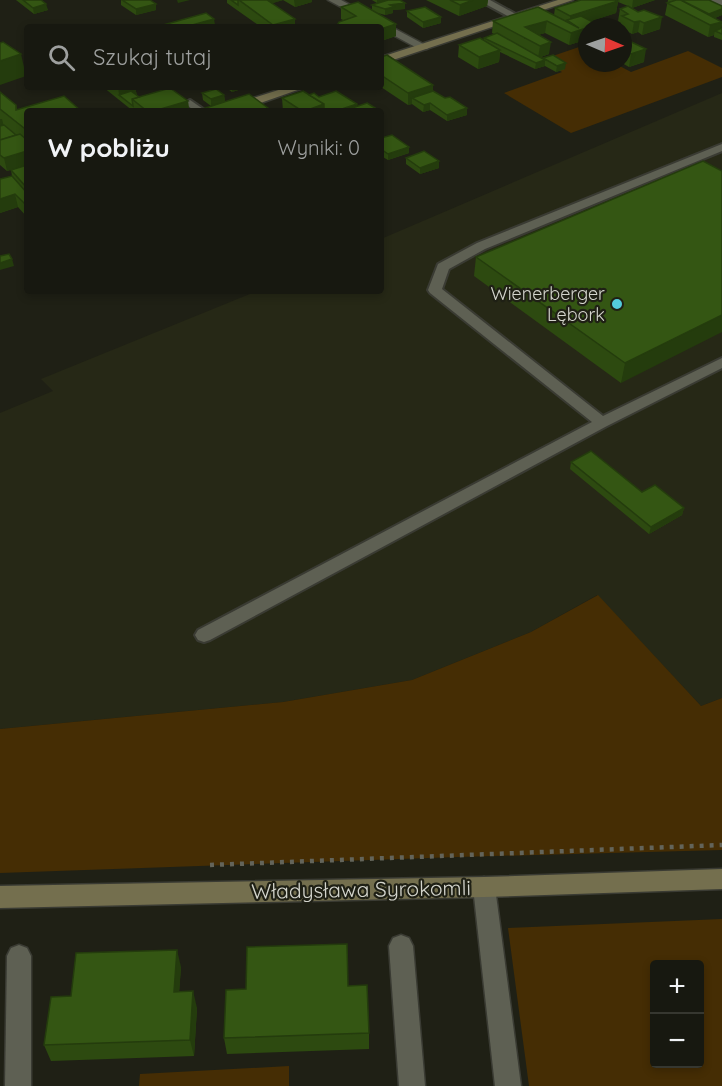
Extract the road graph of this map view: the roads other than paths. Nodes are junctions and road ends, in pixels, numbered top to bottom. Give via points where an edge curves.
1 (333, 0) edge
2 (483, 0) edge
3 (568, 0) edge
4 (714, 0) edge
5 (722, 4) edge
6 (516, 17) junction
7 (379, 24) edge
8 (384, 27) edge
9 (423, 47) junction
10 (384, 60) edge
11 (291, 90) edge
12 (190, 103) edge
13 (197, 108) edge
14 (235, 108) edge
15 (722, 147) edge
16 (722, 362) edge
17 (602, 423) junction
18 (204, 635) dead end
19 (722, 879) edge
20 (484, 887) junction
21 (0, 897) edge
22 (401, 946) dead end
23 (19, 956) dead end
24 (18, 1086) edge
25 (411, 1086) edge
26 (508, 1086) edge

1 - 7 street
2 - 6 lane
3 - 6 street
4 - 5 street
6 - 9 street
8 - 9 street
9 - 10 street
11 - 14 street
12 - 13 lane
15 - 17 lane via 481,246 443,267 435,290
16 - 17 lane
17 - 18 lane
19 - 20 street, Władysława Syrokomli
20 - 21 street, Władysława Syrokomli
20 - 26 street
22 - 25 street
23 - 24 street

